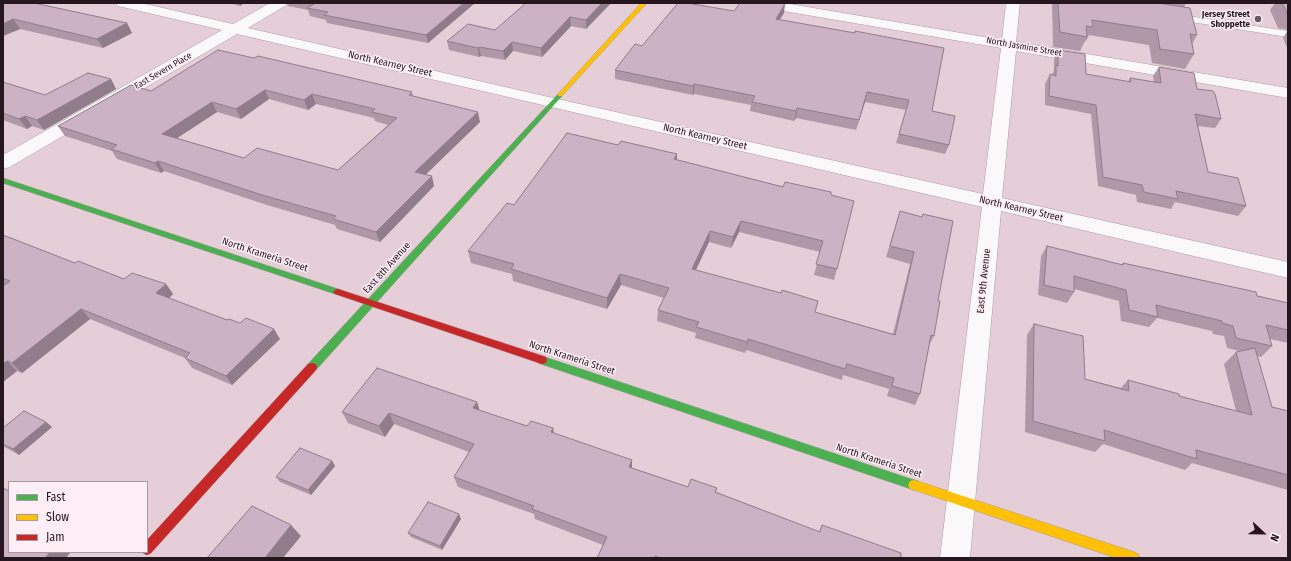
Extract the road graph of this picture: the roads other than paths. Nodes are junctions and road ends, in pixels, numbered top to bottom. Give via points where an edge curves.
1 (123, 3) edge
2 (280, 3) edge
3 (644, 3) edge
4 (760, 3) edge
5 (1013, 3) edge
6 (1165, 15) edge
7 (238, 29) junction
8 (1288, 34) edge
9 (1008, 44) junction
10 (1288, 93) edge
11 (553, 103) junction
12 (3, 162) edge
13 (3, 180) edge
14 (993, 203) junction
15 (1288, 270) edge
16 (371, 302) junction
17 (960, 499) junction
18 (148, 548) edge
19 (955, 558) edge
20 (1134, 558) edge

1 - 7 street, North Kearney Street
2 - 7 street, East Severn Place
3 - 11 street, East 8th Avenue
4 - 9 street, North Jasmine Street
5 - 9 street, East 9th Avenue
6 - 8 lane
7 - 11 street, North Kearney Street
7 - 12 street, East Severn Place
9 - 10 street, North Jasmine Street
9 - 14 street, East 9th Avenue
11 - 14 street, North Kearney Street
11 - 16 street, East 8th Avenue
13 - 16 street, North Krameria Street
14 - 15 street, North Kearney Street
14 - 17 street, East 9th Avenue
16 - 17 street, North Krameria Street
16 - 18 street, East 8th Avenue
17 - 19 street, East 9th Avenue
17 - 20 street, North Krameria Street

